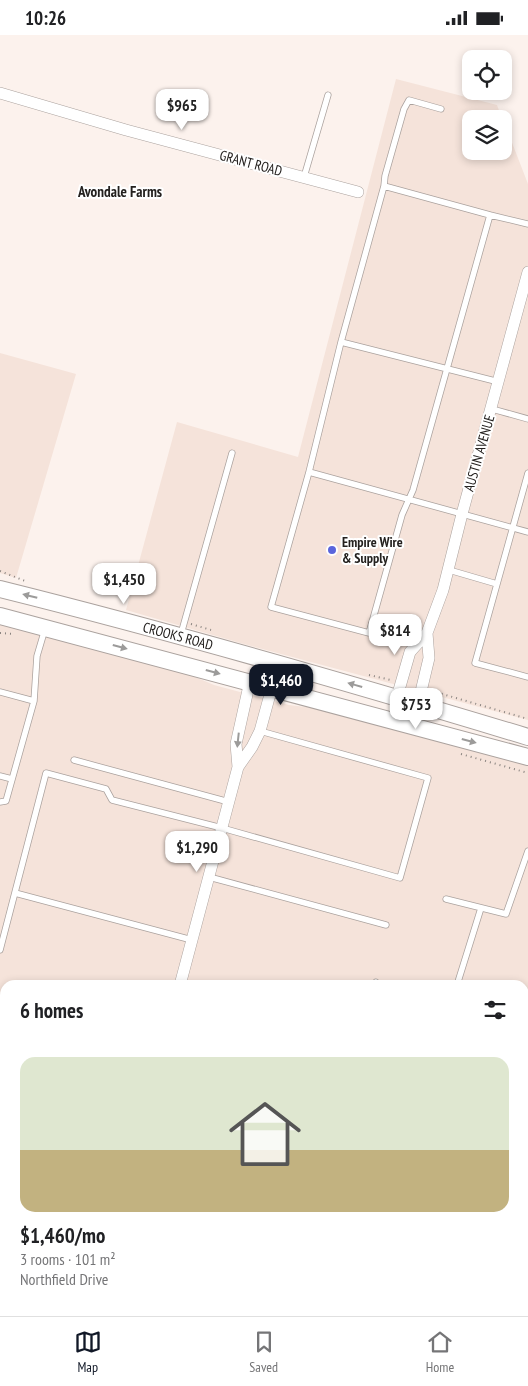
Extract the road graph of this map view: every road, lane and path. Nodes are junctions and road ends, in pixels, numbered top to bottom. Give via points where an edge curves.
1 (0, 93) edge
2 (328, 95) dead end
3 (441, 109) dead end
4 (304, 177) junction
5 (384, 186) junction
6 (358, 192) dead end
7 (490, 215) junction
8 (528, 224) edge
9 (528, 272) edge
10 (341, 342) junction
11 (447, 369) junction
12 (499, 382) junction
13 (492, 409) junction
14 (528, 419) edge
15 (232, 453) dead end
16 (308, 472) junction
17 (528, 473) edge
18 (409, 501) junction
19 (462, 514) junction
20 (513, 528) junction
21 (528, 532) edge
22 (449, 570) junction
23 (497, 584) junction
24 (0, 589) edge
25 (0, 616) edge
26 (45, 627) junction
27 (427, 633) junction
28 (184, 638) junction
29 (166, 659) junction
30 (280, 664) junction
31 (528, 677) edge
32 (250, 681) junction
33 (272, 687) junction
34 (0, 692) edge
35 (397, 697) junction
36 (34, 701) junction
37 (418, 703) junction
38 (388, 719) junction
39 (260, 731) junction
40 (528, 737) edge
41 (528, 757) edge
42 (74, 760) dead end
43 (238, 767) junction
44 (0, 776) edge
45 (12, 779) junction
46 (229, 801) junction
47 (0, 802) edge
48 (222, 827) junction
49 (528, 851) edge
50 (209, 877) junction
51 (15, 893) junction
52 (446, 899) dead end
53 (482, 908) junction
54 (386, 925) dead end
55 (192, 940) junction
56 (0, 950) edge
57 (181, 980) edge
58 (459, 980) edge

1 - 4 street, GRANT ROAD
2 - 4 lane
3 - 5 lane via 409,100
4 - 6 street, GRANT ROAD
5 - 7 lane
5 - 10 lane
7 - 8 lane
7 - 11 lane
9 - 12 street, AUSTIN AVENUE
10 - 11 lane
10 - 16 lane
11 - 12 lane
11 - 18 lane
12 - 13 street, AUSTIN AVENUE
13 - 14 lane
13 - 19 street, AUSTIN AVENUE
15 - 28 lane
16 - 18 lane
16 - 18 lane via 271,607 369,633 402,515
17 - 20 lane
18 - 19 lane
19 - 20 lane
19 - 22 street, AUSTIN AVENUE
20 - 21 lane
20 - 23 lane
22 - 23 lane
22 - 27 street, AUSTIN AVENUE
23 - 31 lane via 475,663
28 -> 24 main road, CROOKS ROAD
25 - 26 main road, CROOKS ROAD
26 -> 29 main road, CROOKS ROAD
26 - 36 lane via 38,656
27 - 35 street, AUSTIN AVENUE via 410,652
27 - 37 street, AUSTIN AVENUE via 429,658
28 - 29 main road via 188,646 182,656
28 - 30 main road, CROOKS ROAD
29 -> 32 main road, CROOKS ROAD
30 - 32 main road via 258,669
35 -> 30 main road, CROOKS ROAD
32 - 33 main road, CROOKS ROAD
32 -> 43 street via 236,744
33 - 38 main road, CROOKS ROAD
33 - 39 street
34 - 36 lane
35 - 37 main road, CROOKS ROAD
36 - 45 lane
37 - 38 main road via 411,715
37 - 40 main road, CROOKS ROAD
38 -> 41 main road, CROOKS ROAD
39 - 43 street
39 - 48 lane via 428,778 400,878
42 - 46 lane
43 - 46 street
44 - 45 lane
45 - 47 lane via 6,801
46 - 48 street
48 - 50 street
48 - 51 lane via 112,800 106,789 46,773
49 - 53 lane via 506,914
50 - 54 lane
50 - 55 street
51 - 55 lane
51 - 56 lane
52 - 53 lane
53 - 58 lane
55 - 57 street

